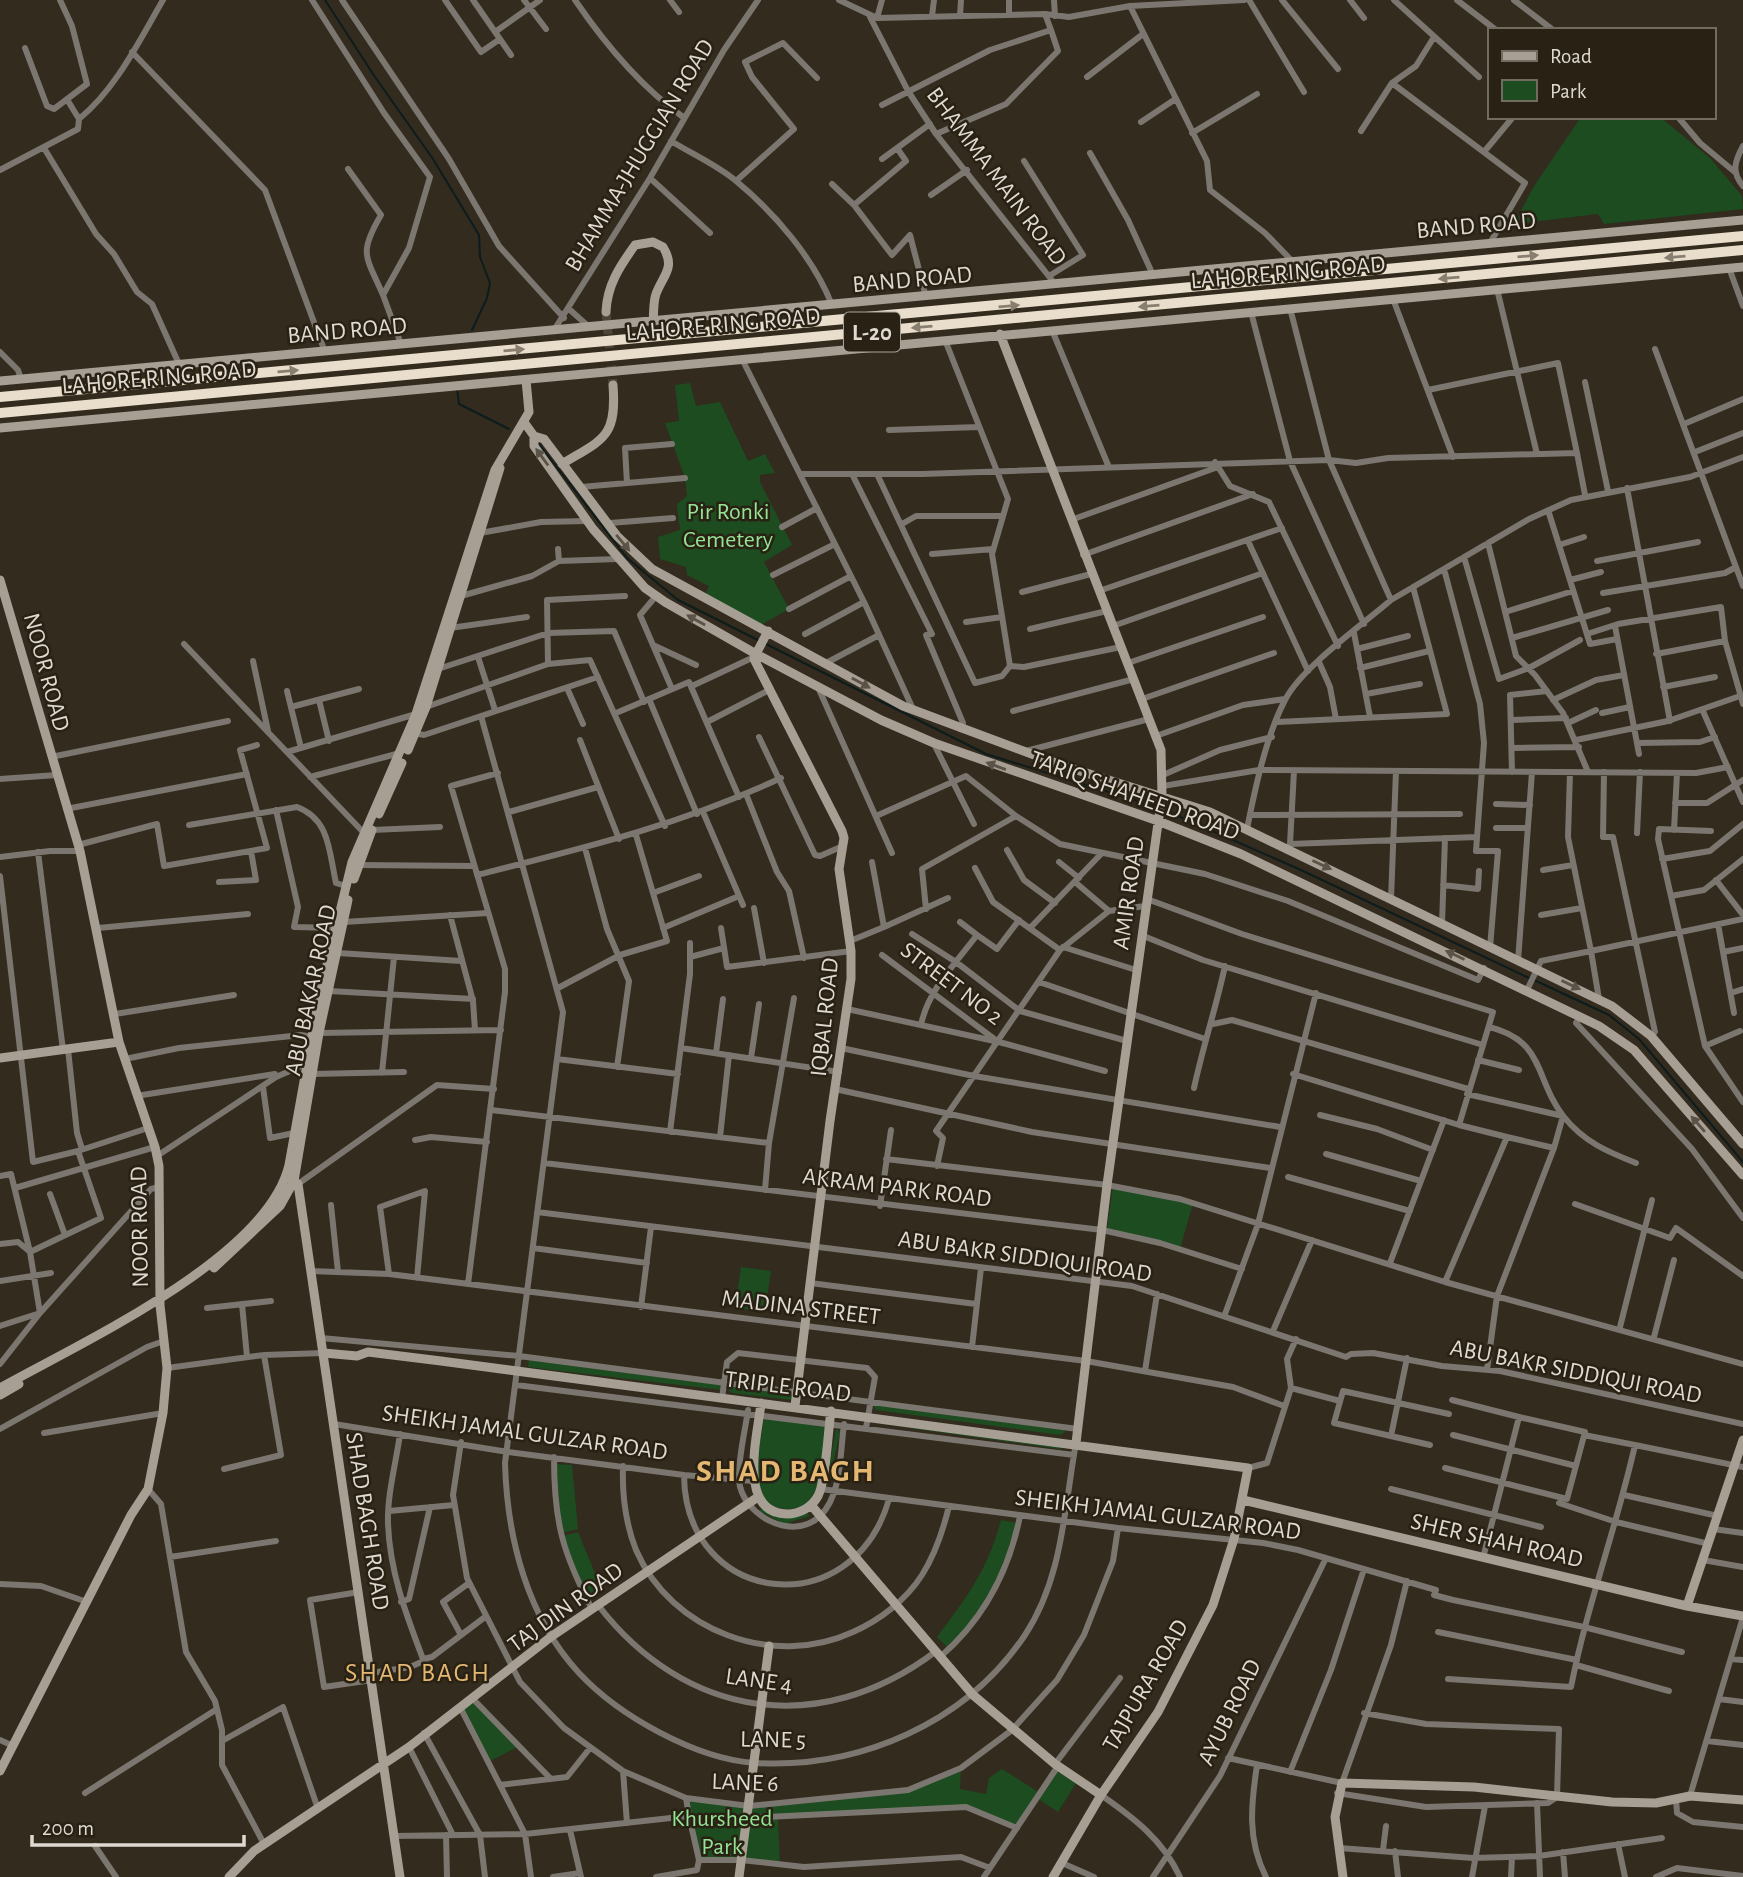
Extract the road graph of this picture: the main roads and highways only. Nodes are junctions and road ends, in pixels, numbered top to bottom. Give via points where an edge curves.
1 (1743, 220) edge
2 (1743, 236) edge
3 (1743, 250) edge
4 (1743, 267) edge
5 (606, 312) tunnel mouth
6 (653, 322) junction
7 (1000, 334) junction
8 (526, 380) junction
9 (0, 381) edge
10 (613, 385) tunnel mouth
11 (0, 397) edge
12 (0, 413) edge
13 (524, 422) junction
14 (0, 428) edge
15 (534, 436) junction
16 (501, 463) junction
17 (562, 464) junction
18 (0, 580) edge
19 (767, 632) junction
20 (756, 654) junction
21 (412, 732) junction
22 (1162, 794) junction
23 (1158, 819) junction
24 (368, 831) junction
25 (355, 864) junction
26 (340, 925) junction
27 (337, 940) junction
28 (315, 1035) junction
29 (119, 1042) junction
30 (0, 1058) edge
31 (1743, 1143) edge
32 (1743, 1175) edge
33 (293, 1180) junction
34 (160, 1301) junction
35 (324, 1353) junction
36 (0, 1388) edge
37 (0, 1395) edge
38 (761, 1403) junction
39 (795, 1406) junction
40 (831, 1411) junction
41 (1743, 1440) edge
42 (1076, 1443) junction
43 (1739, 1466) edge
44 (1248, 1468) joint
45 (758, 1497) junction
46 (1243, 1500) junction
47 (811, 1505) junction
48 (1687, 1606) junction
49 (1743, 1616) edge
50 (769, 1646) road end
51 (385, 1763) junction
52 (0, 1771) edge
53 (1101, 1795) junction
54 (1743, 1800) edge
55 (229, 1877) edge
56 (401, 1877) edge
57 (738, 1877) edge
58 (1053, 1877) edge
59 (1343, 1877) edge

1 - 6 main road, BAND ROAD
11 -> 2 highway, LAHORE RING ROAD / L-20
3 -> 12 highway, LAHORE RING ROAD / L-20
4 - 7 main road
5 - 6 main road via 612,280 635,245 653,242 663,247 670,264 656,293
6 - 9 main road, BAND ROAD
7 - 8 main road
7 - 22 main road, AMIR ROAD via 1156,736 1162,756
8 - 13 main road, ABU BAKAR ROAD via 529,412
8 - 14 main road
10 - 17 main road via 615,411 606,436
13 - 15 main road, TARIQ SHAHEED ROAD
13 - 16 main road, ABU BAKAR ROAD
15 - 17 main road, TARIQ SHAHEED ROAD via 544,439
20 -> 15 main road, TARIQ SHAHEED ROAD via 656,596 618,559 534,446
16 - 21 main road, ABU BAKAR ROAD via 426,707
16 - 21 main road, ABU BAKAR ROAD via 486,495
17 -> 19 main road, TARIQ SHAHEED ROAD via 632,554
18 - 29 main road, NOOR ROAD via 79,848
19 - 20 main road
19 -> 22 main road, TARIQ SHAHEED ROAD via 914,711 1024,752
23 -> 20 main road, TARIQ SHAHEED ROAD via 934,743
20 - 39 main road, IQBAL ROAD via 769,690 842,831 839,869 850,946 847,1009
21 - 24 main road, ABU BAKAR ROAD
21 - 24 main road, ABU BAKAR ROAD
22 - 23 main road, AMIR ROAD
22 -> 31 main road, TARIQ SHAHEED ROAD via 1289,847 1626,1015 1651,1036
32 -> 23 main road, TARIQ SHAHEED ROAD via 1615,1034 1528,987
23 - 42 main road, AMIR ROAD
24 - 25 main road, ABU BAKAR ROAD
25 - 26 main road, ABU BAKAR ROAD
25 - 26 main road, ABU BAKAR ROAD
26 - 27 main road, ABU BAKAR ROAD
27 - 28 main road, ABU BAKAR ROAD
27 - 28 main road, ABU BAKAR ROAD via 338,953
28 - 33 main road, ABU BAKAR ROAD
28 - 33 main road, ABU BAKAR ROAD via 294,1133
29 - 30 main road
29 - 34 main road, NOOR ROAD via 156,1151
33 - 34 main road, ABU BAKAR ROAD via 238,1238
33 - 35 main road, SHAD BAGH ROAD
34 - 36 main road, ABU BAKAR ROAD
34 - 37 main road, ABU BAKAR ROAD
34 - 52 main road, NOOR ROAD via 167,1368 148,1489
35 - 38 main road, TRIPLE ROAD via 357,1356 368,1352
35 - 51 main road, SHAD BAGH ROAD
38 - 39 main road, TRIPLE ROAD
38 - 45 main road via 754,1481
39 - 40 main road, TRIPLE ROAD
40 - 42 main road, TRIPLE ROAD
40 - 47 main road via 821,1489
41 - 43 main road
42 - 44 main road, TRIPLE ROAD
43 - 48 main road
44 - 46 main road, TAJPURA ROAD
45 - 47 main road via 769,1508 786,1514
45 - 51 main road, TAJ DIN ROAD via 552,1636
46 - 48 main road, SHER SHAH ROAD
46 - 53 main road, TAJPURA ROAD via 1213,1605 1158,1712
47 - 53 main road via 973,1695
48 - 49 main road, SHER SHAH ROAD
50 - 57 main road
51 - 55 main road, TAJ DIN ROAD via 264,1844
51 - 56 main road, SHAD BAGH ROAD
53 - 58 main road, TAJPURA ROAD
54 - 59 main road via 1690,1796 1656,1803 1612,1802 1474,1787 1342,1783 1335,1817

